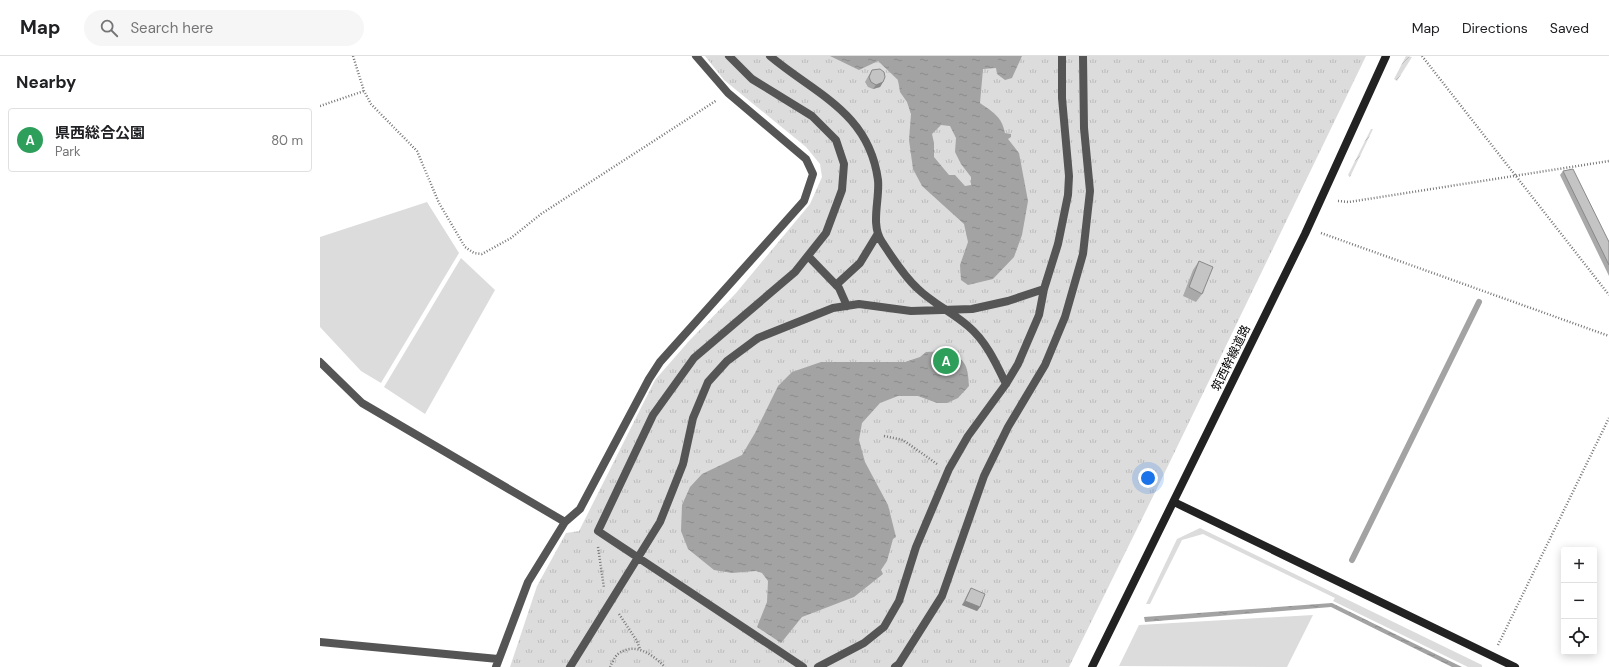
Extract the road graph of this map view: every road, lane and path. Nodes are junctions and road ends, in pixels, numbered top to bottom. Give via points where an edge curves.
1 (353, 56) edge
2 (696, 56) edge
3 (729, 56) edge
4 (770, 56) edge
5 (1062, 56) edge
6 (1083, 56) edge
7 (1386, 56) edge
8 (1422, 56) edge
9 (364, 91) junction
10 (728, 93) junction
11 (320, 106) edge
12 (1609, 161) edge
13 (1516, 176) junction
14 (1338, 201) dead end
15 (1321, 233) dead end
16 (877, 235) junction
17 (808, 256) junction
18 (836, 285) junction
19 (1044, 289) junction
20 (1609, 294) edge
21 (847, 306) junction
22 (944, 310) junction
23 (1609, 336) edge
24 (320, 362) edge
25 (1006, 384) junction
26 (1609, 418) edge
27 (884, 436) dead end
28 (948, 472) junction
29 (1174, 502) junction
30 (565, 522) junction
31 (638, 557) junction
32 (320, 642) edge
33 (1493, 656) junction
34 (498, 658) junction
35 (496, 667) edge
36 (570, 667) edge
37 (610, 667) edge
38 (665, 667) edge
39 (803, 667) edge
40 (818, 667) edge
41 (895, 667) edge
42 (1092, 667) edge
43 (1515, 667) edge

1 - 9 path
2 - 10 street
3 - 17 street via 752,79 812,116 836,140 844,164 842,190 826,233
4 - 16 street via 838,106 858,129 871,150 878,185
5 - 19 street via 1062,98 1069,182 1058,244
6 - 41 street via 1084,128 1090,191 1083,254 1065,317 1045,365 1008,427 984,476 942,596
7 - 29 street, 筑西幹線道路 via 1305,234
8 - 13 path
9 - 10 path via 370,104 417,151 439,203 465,247 474,254 482,254 511,238 541,214
9 - 11 path
10 - 30 street via 806,159 813,174 804,201 660,362 580,509
12 - 13 path
13 - 14 path via 1349,202
13 - 20 path
15 - 23 path
16 - 18 street via 860,264
16 - 22 street via 916,287
17 - 18 street
17 - 31 street via 794,272 694,358 653,415 598,531
18 - 21 street
19 - 22 street via 972,309
19 - 25 street via 1039,315 1018,364
21 - 22 street via 859,304 910,311
21 - 31 street via 833,308 758,338 727,361 708,382 693,418 683,464 660,522
22 - 25 street via 967,325 979,338 995,360
24 - 30 street via 362,403
25 - 28 street via 968,436
26 - 33 path
27 - 28 path via 903,440
28 - 40 street via 916,547 899,601 884,627 864,643
29 - 33 street
29 - 42 street, 筑西幹線道路
30 - 34 street via 528,582
31 - 36 street
31 - 39 street
32 - 34 street
33 - 43 street
34 - 35 street
37 - 38 path via 618,654 630,648 648,653

